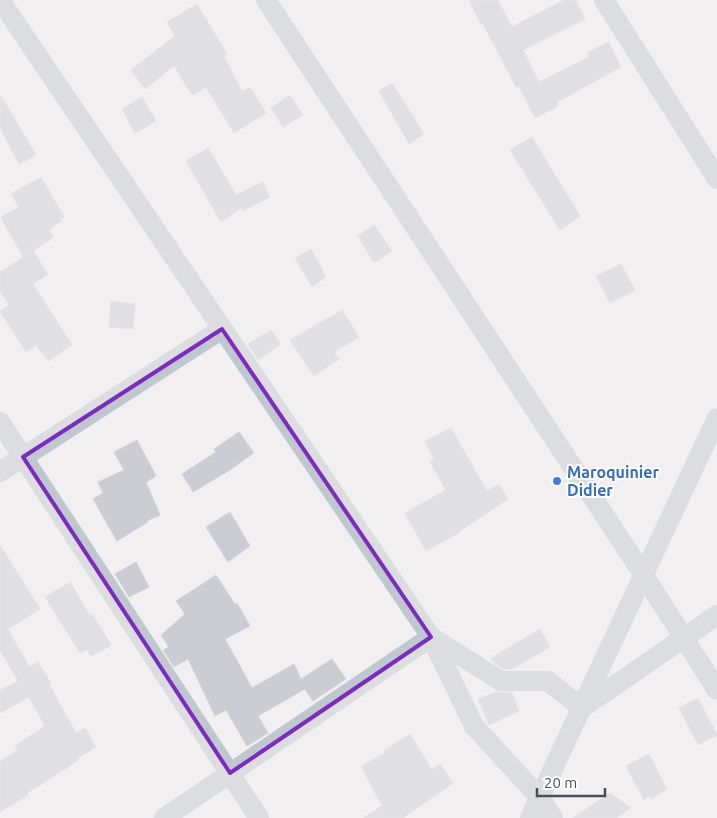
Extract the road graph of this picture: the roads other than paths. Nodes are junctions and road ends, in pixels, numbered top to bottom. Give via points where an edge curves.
1 (0, 0) edge
2 (266, 0) edge
3 (604, 0) edge
4 (717, 178) edge
5 (222, 329) junction
6 (717, 418) edge
7 (0, 422) edge
8 (23, 457) junction
9 (0, 472) edge
10 (643, 574) junction
11 (717, 615) edge
12 (431, 637) junction
13 (683, 637) junction
14 (717, 690) edge
15 (582, 708) junction
16 (230, 773) junction
17 (540, 798) junction
18 (164, 818) edge
19 (259, 818) edge
20 (530, 818) edge
21 (552, 818) edge

1 - 5 street
2 - 10 street
3 - 4 street
5 - 8 street
5 - 12 street
6 - 10 street
7 - 8 street
8 - 9 street
8 - 16 street
10 - 13 street
10 - 15 street
11 - 13 street
12 - 15 street via 501,681 548,681
12 - 16 street
12 - 17 street via 474,726
13 - 14 street
13 - 15 street
15 - 17 street
16 - 18 street
16 - 19 street
17 - 20 street
17 - 21 street

